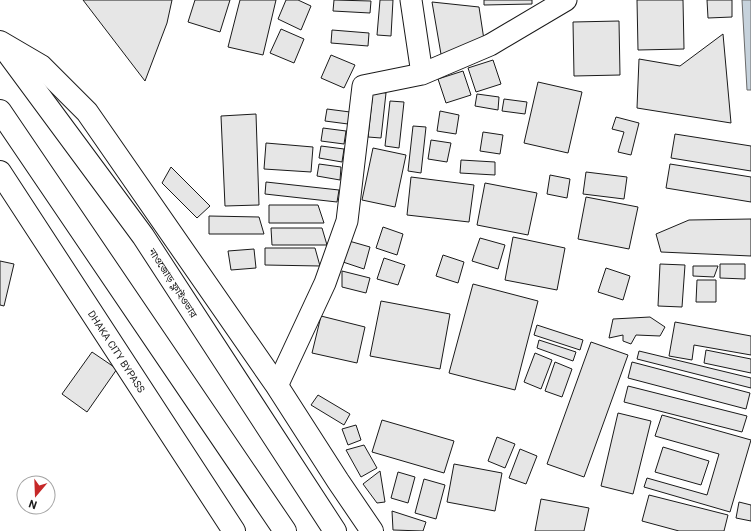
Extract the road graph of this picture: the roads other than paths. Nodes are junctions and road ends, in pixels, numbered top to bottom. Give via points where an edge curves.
1 (412, 0) edge
2 (566, 0) edge
3 (0, 42) edge
4 (422, 74) junction
5 (0, 111) edge
6 (0, 172) edge
7 (277, 386) junction
8 (234, 531) edge
9 (286, 531) edge
10 (335, 531) edge
11 (372, 531) edge

1 - 4 street
2 - 4 street via 490,45
3 - 7 highway via 42,66 87,112
3 - 10 highway, নাওজোড় ফ্লাইওভার via 143,236
4 - 7 street via 363,86 347,221 325,283
5 - 9 highway
6 - 8 highway, DHAKA CITY BYPASS
7 - 11 highway

